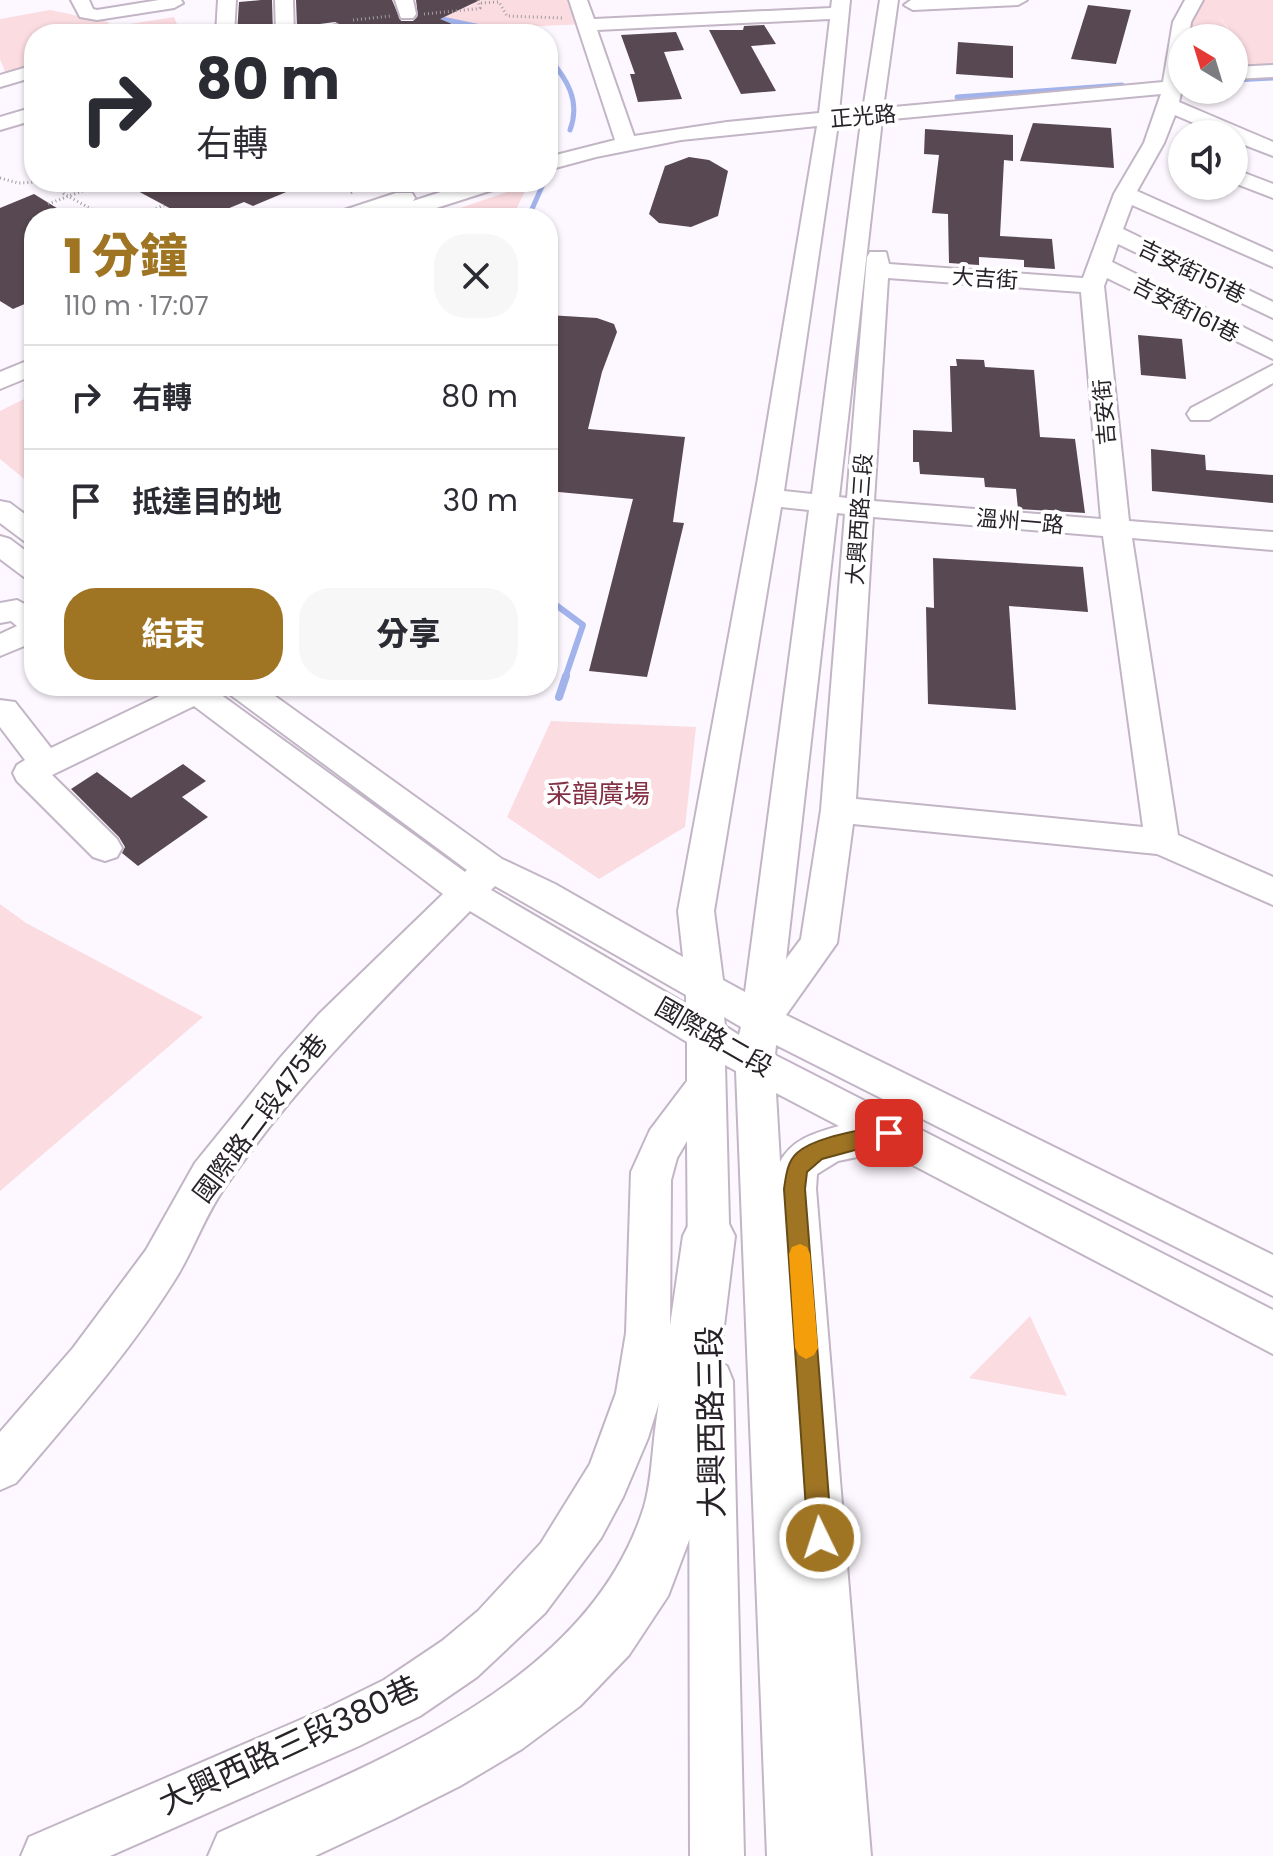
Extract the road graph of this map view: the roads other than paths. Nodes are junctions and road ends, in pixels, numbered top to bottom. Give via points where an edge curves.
1 (80, 0) edge
2 (219, 0) edge
3 (230, 0) edge
4 (284, 0) edge
5 (578, 0) edge
6 (670, 0) edge
7 (1018, 0) edge
8 (1194, 0) edge
9 (905, 2) edge
10 (174, 3) dead end
11 (840, 6) edge
12 (678, 20) junction
13 (226, 24) edge
14 (285, 24) edge
15 (1182, 24) edge
16 (587, 25) junction
17 (855, 55) dead end
18 (1273, 71) edge
19 (1248, 72) edge
20 (24, 74) edge
21 (0, 81) edge
22 (1273, 85) edge
23 (1248, 86) edge
24 (1168, 87) edge
25 (0, 97) edge
26 (1172, 104) edge
27 (1203, 104) edge
28 (860, 109) junction
29 (24, 112) edge
30 (24, 115) edge
31 (0, 124) edge
32 (625, 139) junction
33 (558, 141) edge
34 (1273, 150) edge
35 (558, 161) edge
36 (1273, 162) edge
37 (1248, 172) edge
38 (1248, 181) edge
39 (421, 192) edge
40 (463, 192) edge
41 (1273, 192) edge
42 (1125, 194) junction
43 (373, 208) edge
44 (414, 208) edge
45 (1111, 232) junction
46 (1273, 260) edge
47 (877, 270) junction
48 (1096, 276) junction
49 (1273, 311) edge
50 (1273, 352) edge
51 (24, 354) edge
52 (0, 364) edge
53 (24, 370) edge
54 (1273, 373) edge
55 (0, 381) edge
56 (1200, 414) dead end
57 (775, 498) junction
58 (825, 504) junction
59 (861, 508) junction
60 (0, 509) edge
61 (24, 527) edge
62 (1116, 529) junction
63 (1273, 541) edge
64 (0, 545) edge
65 (24, 563) edge
66 (24, 588) edge
67 (0, 590) edge
68 (0, 613) edge
69 (24, 616) edge
70 (24, 635) edge
71 (0, 646) edge
72 (178, 696) edge
73 (202, 696) edge
74 (251, 696) edge
75 (1, 709) edge
76 (46, 764) junction
77 (838, 810) junction
78 (1162, 842) junction
79 (105, 848) dead end
80 (478, 880) junction
81 (1273, 892) edge
82 (705, 988) junction
83 (706, 1033) junction
84 (758, 1042) junction
85 (707, 1084) junction
86 (889, 1133) junction
87 (708, 1213) junction
88 (649, 1214) junction
89 (1273, 1276) edge
90 (1273, 1333) edge
91 (0, 1467) edge
92 (48, 1856) edge
93 (241, 1856) edge
94 (717, 1856) edge
95 (794, 1856) edge
96 (844, 1856) edge

1 - 10 street via 86,13 97,15
2 - 3 street
3 - 13 street
4 - 14 street
5 - 16 street
6 - 12 street
7 - 9 street
8 - 15 street, 吉安街
9 - 28 street, 大興西路三段
11 - 12 street
11 - 28 street, 大興西路三段
12 - 16 street
16 - 32 street
17 - 28 street, 大興西路三段
18 - 19 street
20 - 21 street
22 - 23 street
24 - 28 street, 正光路
25 - 29 street
26 - 42 street, 吉安街 via 1161,146
27 - 34 street
28 - 32 street, 正光路
28 - 47 street, 大興西路三段
28 - 57 street, 大興西路三段
28 - 58 street, 大興西路三段
30 - 31 street
32 - 33 street, 正光路
32 - 35 street, 正光路
36 - 37 street
38 - 41 street
39 - 43 street
40 - 44 street
42 - 45 street, 吉安街
42 - 46 street
45 - 48 street, 吉安街
45 - 49 street, 吉安街151巷
47 - 48 street, 大吉街
47 - 59 street, 大興西路三段
48 - 50 street, 吉安街161巷
48 - 62 street, 吉安街
51 - 52 street
53 - 55 street
54 - 56 street
57 - 58 street, 溫州一路
57 - 82 street, 大興西路三段 via 696,911
58 - 59 street, 溫州一路
58 - 84 street, 大興西路三段
59 - 62 street, 溫州一路
59 - 77 street, 大興西路三段
60 - 61 street
62 - 63 street, 溫州一路
62 - 78 street, 吉安街
64 - 65 street
66 - 67 street
68 - 69 street via 17,610
70 - 71 street
72 - 76 street
73 - 80 street, 國際路二段
74 - 80 street, 國際路二段
75 - 76 street
76 - 79 street via 29,773
77 - 78 street
77 - 84 street, 大興西路三段 via 819,943
78 - 81 street
80 - 82 street, 國際路二段 via 543,894
80 - 83 street, 國際路二段
80 - 91 street, 國際路二段475巷 via 294,1069 209,1176 161,1264 89,1363
82 - 83 street, 大興西路三段
82 - 84 street, 國際路二段
83 - 84 street, 國際路二段
83 - 85 street, 大興西路三段
84 - 86 street, 國際路二段
84 - 89 street, 國際路二段
84 - 95 street, 大興西路三段
85 - 87 street, 大興西路三段
85 - 88 street, 大興西路三段380巷 via 654,1163
86 - 90 street, 國際路二段
86 - 96 street via 817,1151 797,1170 795,1189
87 - 88 street via 662,1192
87 - 93 highway via 673,1505 656,1556 598,1646 558,1686 495,1732
87 - 94 street, 大興西路三段
88 - 92 street, 大興西路三段380巷 via 646,1350 639,1392 592,1510 525,1602 481,1644 420,1687

